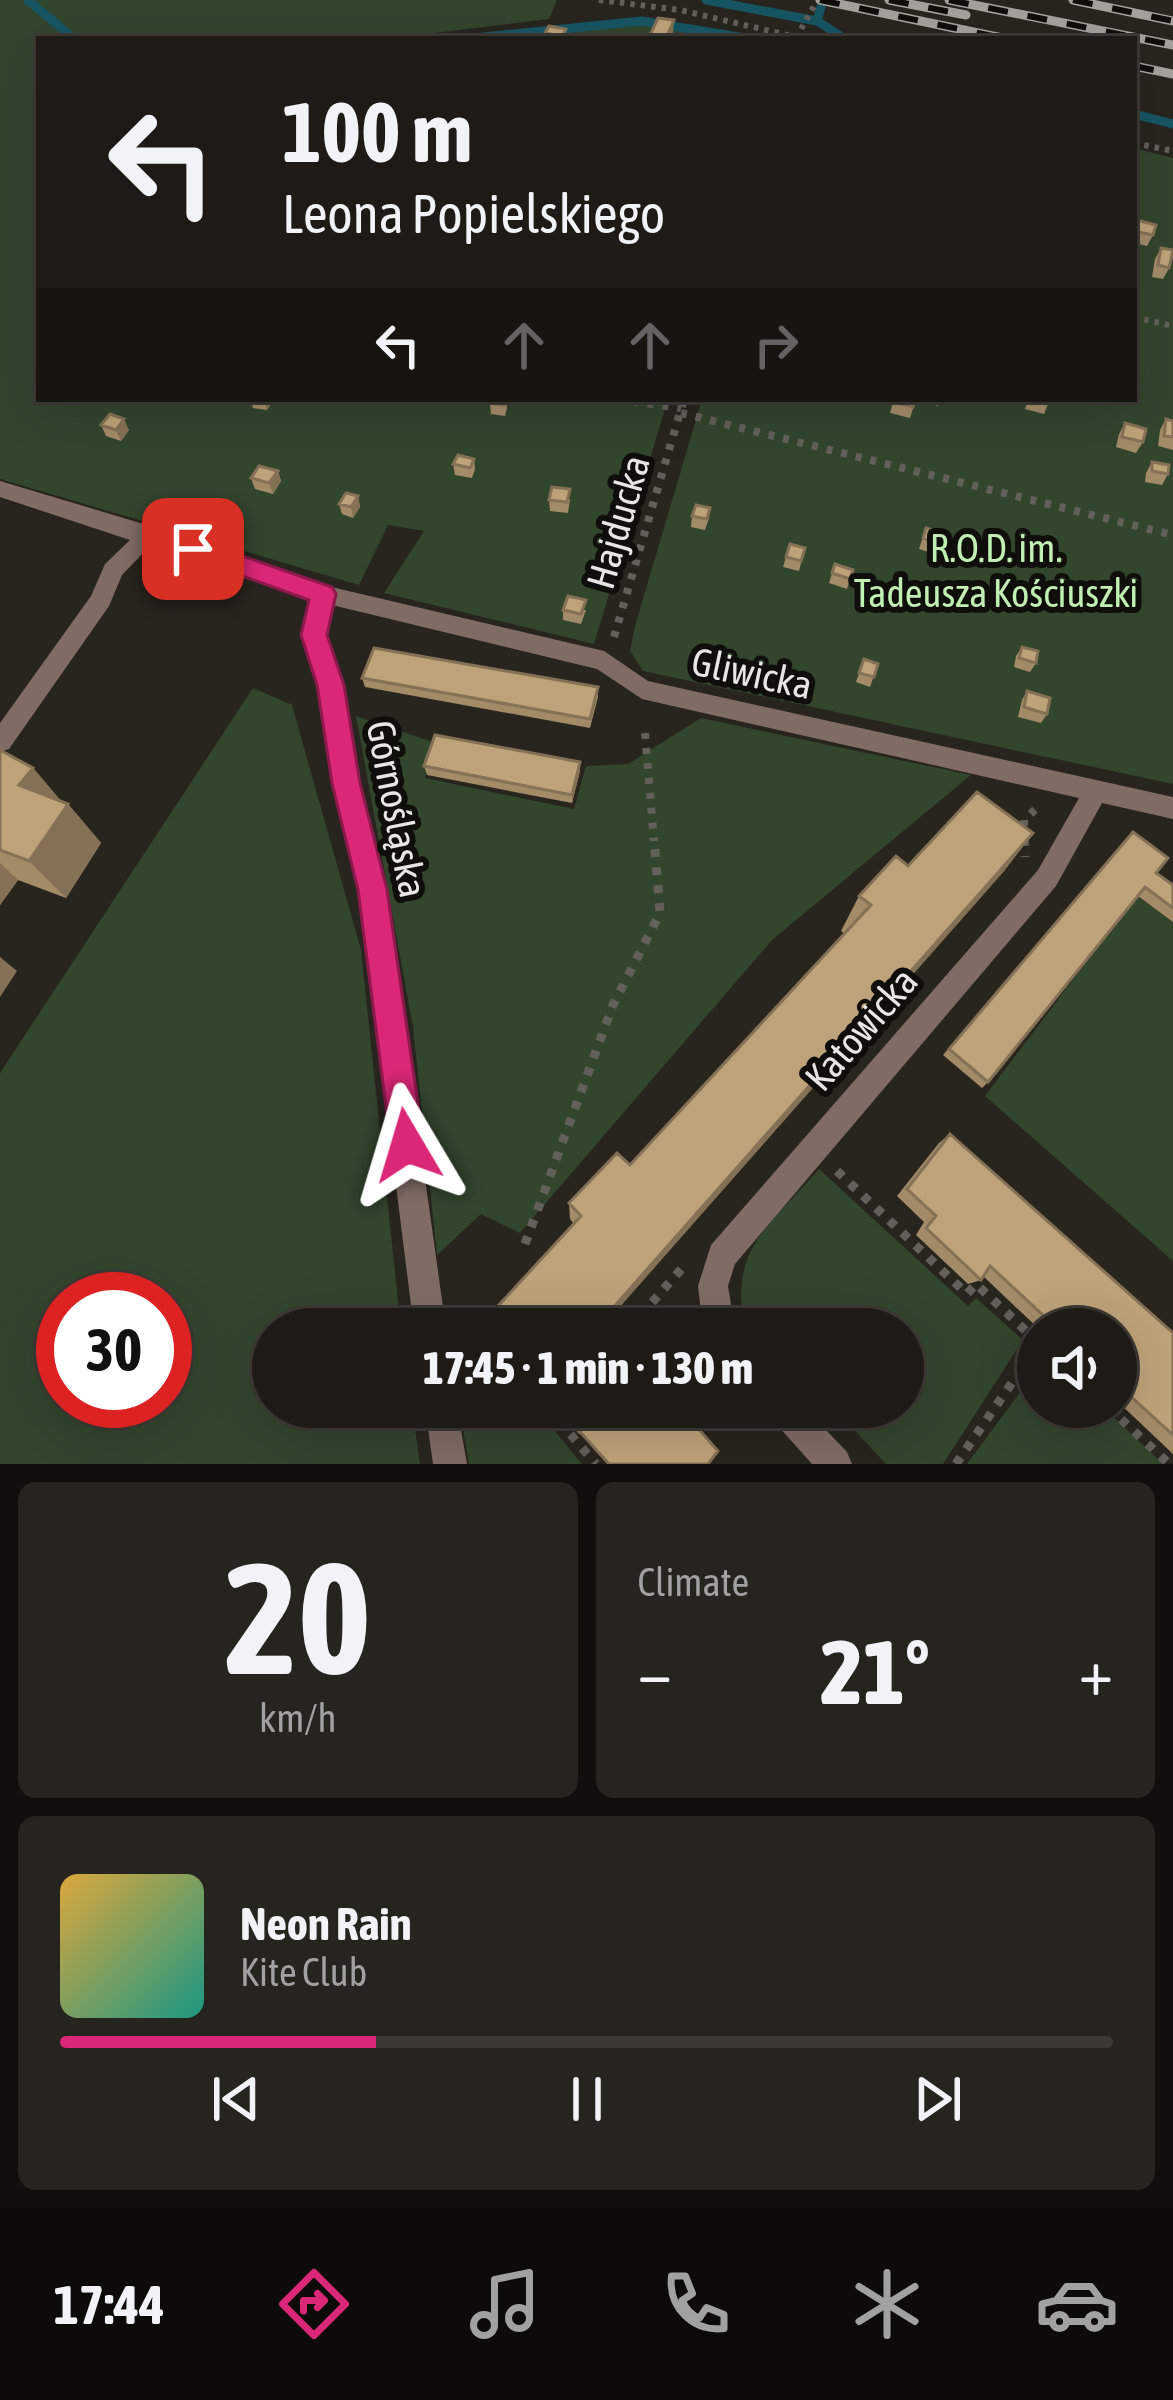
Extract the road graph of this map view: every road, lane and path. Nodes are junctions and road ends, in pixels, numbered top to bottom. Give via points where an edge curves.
1 (599, 0) edge
2 (814, 6) dead end
3 (788, 36) edge
4 (797, 36) edge
5 (1137, 144) edge
6 (1173, 151) edge
7 (1137, 318) edge
8 (1173, 326) edge
9 (642, 402) edge
10 (682, 407) edge
11 (0, 489) edge
12 (149, 534) junction
13 (1173, 535) edge
14 (323, 594) junction
15 (604, 661) junction
16 (645, 733) dead end
17 (0, 742) edge
18 (1097, 789) junction
19 (1173, 808) edge
20 (813, 1148) junction
21 (524, 1244) dead end
22 (427, 1308) edge
23 (716, 1308) edge
24 (1017, 1324) edge
25 (1017, 1375) edge
26 (444, 1428) edge
27 (566, 1428) edge
28 (802, 1428) edge
29 (1130, 1428) edge
30 (450, 1464) edge
31 (596, 1464) edge
32 (835, 1464) edge
33 (956, 1464) edge
34 (1169, 1464) edge

1 - 3 path
2 - 4 path
5 - 6 path
7 - 8 path
9 - 10 path
10 - 13 path
10 - 15 path, Hajducka
11 - 12 street, Gliwicka
12 - 14 street, Gliwicka
12 - 17 street via 113,570 101,600
14 - 15 street, Gliwicka
14 - 22 street, Górnośląska via 314,635 372,890
15 - 18 street, Gliwicka via 642,689
16 - 21 path via 660,913 613,1005
18 - 19 street, Gliwicka
18 - 20 street, Katowicka via 1047,878
20 - 23 street, Katowicka via 722,1256
20 - 24 path via 968,1294 976,1284
25 - 33 path
26 - 30 street
27 - 31 path
28 - 32 street
29 - 34 path

